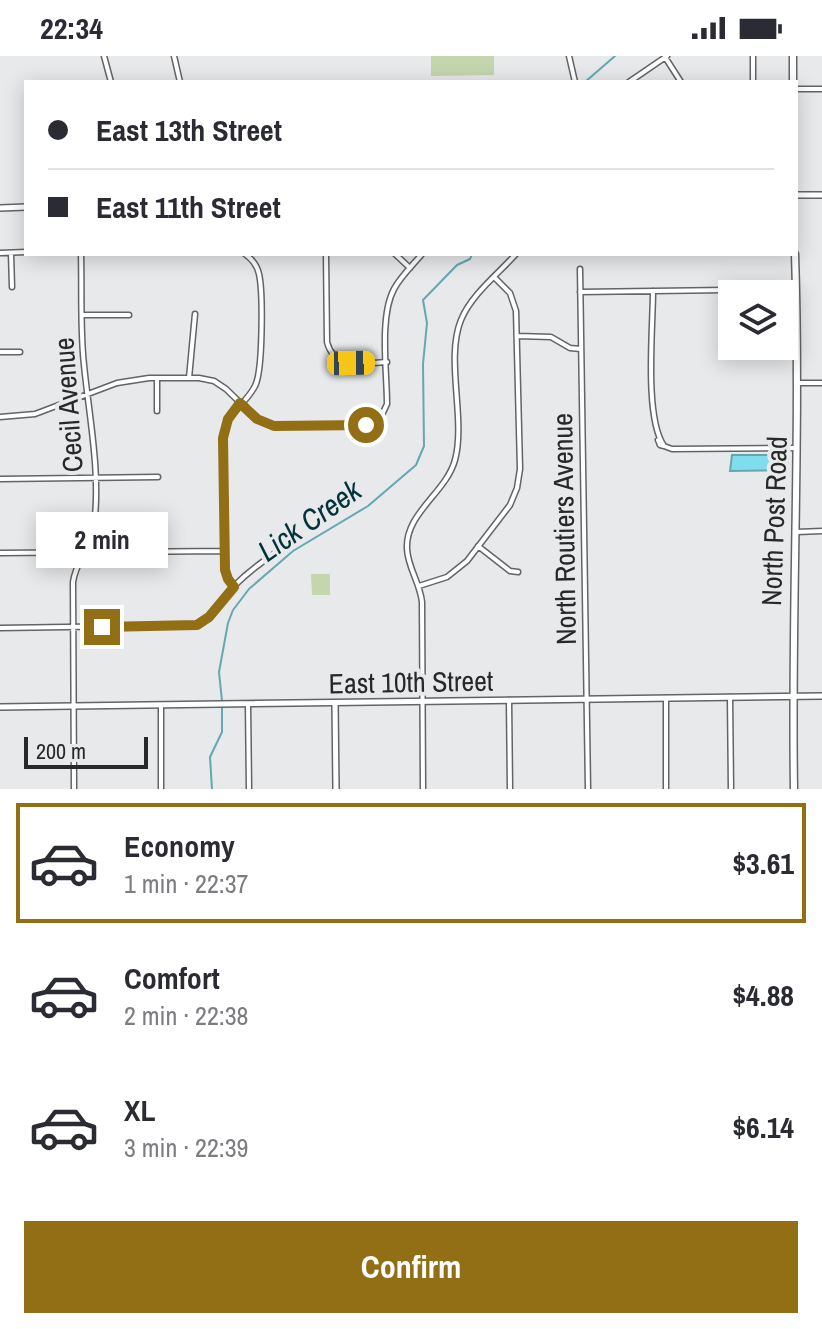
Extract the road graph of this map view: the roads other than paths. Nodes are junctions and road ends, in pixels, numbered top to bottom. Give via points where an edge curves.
1 (104, 56) edge
2 (174, 56) edge
3 (569, 56) edge
4 (753, 56) edge
5 (793, 56) edge
6 (666, 57) edge
7 (110, 80) edge
8 (180, 80) edge
9 (575, 80) edge
10 (632, 80) edge
11 (680, 80) edge
12 (753, 80) edge
13 (793, 80) edge
14 (798, 89) edge
15 (822, 89) edge
16 (798, 195) edge
17 (822, 195) edge
18 (24, 207) edge
19 (0, 208) edge
20 (24, 252) edge
21 (0, 253) edge
22 (11, 253) junction
23 (81, 256) edge
24 (248, 256) edge
25 (253, 256) edge
26 (326, 256) edge
27 (397, 256) edge
28 (420, 256) edge
29 (514, 256) edge
30 (795, 256) edge
31 (250, 258) junction
32 (410, 268) junction
33 (580, 269) dead end
34 (495, 278) junction
35 (796, 280) edge
36 (12, 287) dead end
37 (718, 290) edge
38 (653, 291) junction
39 (580, 292) junction
40 (195, 314) dead end
41 (82, 315) junction
42 (129, 315) dead end
43 (517, 336) junction
44 (581, 349) junction
45 (0, 352) edge
46 (20, 352) dead end
47 (798, 360) edge
48 (387, 362) junction
49 (157, 378) junction
50 (189, 378) junction
51 (798, 383) junction
52 (822, 383) edge
53 (88, 394) junction
54 (240, 403) junction
55 (157, 411) dead end
56 (0, 417) edge
57 (798, 448) junction
58 (158, 477) dead end
59 (94, 478) junction
60 (0, 479) edge
61 (822, 531) edge
62 (797, 532) junction
63 (297, 541) dead end
64 (478, 546) junction
65 (225, 551) junction
66 (83, 552) junction
67 (0, 553) edge
68 (518, 572) dead end
69 (419, 586) junction
70 (234, 587) junction
71 (0, 628) edge
72 (73, 628) junction
73 (793, 696) junction
74 (822, 696) edge
75 (730, 697) junction
76 (666, 698) junction
77 (587, 699) junction
78 (509, 700) junction
79 (423, 702) junction
80 (335, 703) junction
81 (248, 704) junction
82 (161, 705) junction
83 (74, 706) junction
84 (0, 707) edge
85 (74, 789) edge
86 (161, 789) edge
87 (249, 789) edge
88 (336, 789) edge
89 (423, 789) edge
90 (510, 789) edge
91 (588, 789) edge
92 (666, 789) edge
93 (731, 789) edge
94 (794, 789) edge

1 - 7 street
2 - 8 street
3 - 9 street
4 - 12 street
5 - 13 main road
6 - 10 street
6 - 11 street
14 - 15 street
16 - 17 main road
18 - 19 main road
20 - 22 street
21 - 22 street
22 - 36 street
23 - 41 street, Cecil Avenue
24 - 31 street
25 - 31 street
26 - 48 street via 330,351 343,362
27 - 32 street
28 - 32 street
29 - 34 street
30 - 35 main road, North Post Road
31 - 54 street via 260,279 261,370 255,387
32 - 48 street via 388,303
33 - 39 street, North Routiers Avenue
34 - 43 street via 514,300
34 - 69 street via 468,307 459,327 455,459 407,540
37 - 38 street
38 - 39 street
38 - 57 street via 651,368 658,440 672,449
39 - 44 street, North Routiers Avenue
40 - 50 street
41 - 42 street
41 - 53 street, Cecil Avenue
43 - 44 street via 551,337
43 - 64 street via 519,480 510,505
44 - 77 street, North Routiers Avenue
45 - 46 street
47 - 51 main road, North Post Road
48 - 54 street via 387,406 377,421 365,426 277,426 257,419
49 - 50 street
49 - 53 street via 117,383
49 - 55 street
50 - 54 street via 217,383
51 - 52 street
51 - 57 main road, North Post Road
53 - 56 street via 35,414
53 - 59 street, Cecil Avenue
54 - 65 street via 224,432
57 - 62 main road, North Post Road
58 - 59 street
59 - 60 street
59 - 66 street, Cecil Avenue via 94,526
61 - 62 street
62 - 73 main road, North Post Road
63 - 70 street
64 - 68 street via 509,571
64 - 69 street via 452,574
65 - 66 street
65 - 70 street via 226,576
66 - 67 street
66 - 72 street, Cecil Avenue via 73,581
69 - 79 street
70 - 72 street via 201,623 191,626
71 - 72 street
72 - 83 street, Cecil Avenue
73 - 74 main road, East 10th Street
73 - 75 main road, East 10th Street
73 - 94 main road, North Post Road
75 - 76 main road, East 10th Street
75 - 93 street
76 - 77 main road, East 10th Street
76 - 92 street
77 - 78 main road, East 10th Street
77 - 91 street, North Routiers Avenue
78 - 79 main road, East 10th Street
78 - 90 street
79 - 80 main road, East 10th Street
79 - 89 street
80 - 81 main road, East 10th Street
80 - 88 main road
81 - 82 main road, East 10th Street
81 - 87 street
82 - 83 main road, East 10th Street
82 - 86 street
83 - 84 main road, East 10th Street
83 - 85 street, Cecil Avenue

